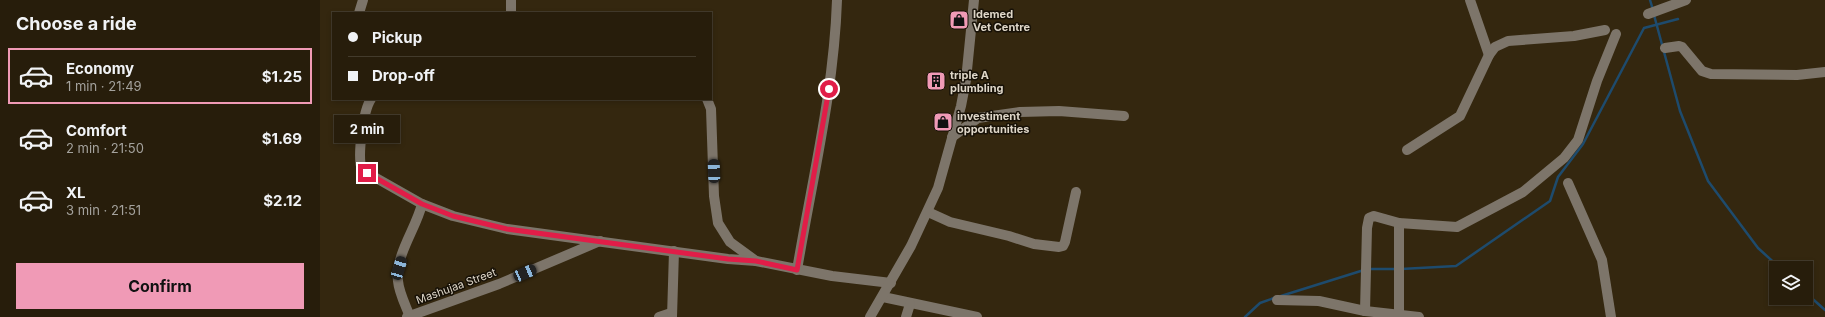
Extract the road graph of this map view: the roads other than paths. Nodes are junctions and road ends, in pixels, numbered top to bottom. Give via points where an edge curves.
1 (364, 0) edge
2 (511, 0) edge
3 (837, 0) edge
4 (974, 0) edge
5 (1470, 0) edge
6 (1686, 0) edge
7 (359, 12) edge
8 (511, 12) edge
9 (1648, 14) dead end
10 (1605, 30) dead end
11 (1616, 34) dead end
12 (1665, 48) dead end
13 (1489, 56) junction
14 (1825, 72) edge
15 (371, 100) edge
16 (708, 100) edge
17 (1124, 116) dead end
18 (952, 137) junction
19 (1407, 150) dead end
20 (1568, 183) dead end
21 (1076, 192) dead end
22 (422, 204) junction
23 (928, 212) junction
24 (1399, 223) junction
25 (602, 241) junction
26 (674, 251) junction
27 (756, 261) junction
28 (797, 270) junction
29 (891, 283) junction
30 (883, 297) junction
31 (1277, 300) dead end
32 (910, 304) junction
33 (1365, 311) junction
34 (671, 315) edge
35 (1400, 316) junction
36 (409, 317) edge
37 (659, 317) edge
38 (870, 317) edge
39 (906, 317) edge
40 (977, 317) edge
41 (1419, 317) edge
42 (1611, 317) edge

1 - 7 street
2 - 8 street
3 - 28 street via 829,89
4 - 18 street via 966,80
5 - 13 street
6 - 9 street
10 - 13 street via 1574,36 1508,40 1495,47
11 - 24 street via 1597,80 1578,140 1564,158 1523,192 1461,226 1450,228
12 - 14 street via 1682,47 1702,71 1711,74
13 - 19 street via 1460,116
15 - 22 street via 364,124 360,164 362,170
16 - 27 street via 718,223 730,242
17 - 18 street via 1059,111 1007,113 978,118
18 - 23 street via 938,188
20 - 42 street via 1602,260
21 - 23 street via 1065,242 1061,247 1034,244 950,222
22 - 25 street via 453,216 507,229
22 - 36 street via 401,260 398,276 398,284
23 - 29 street
24 - 33 street via 1374,216 1368,220
24 - 35 street
25 - 26 street
25 - 36 street, Mashujaa Street via 499,284
26 - 27 street
26 - 34 street
27 - 28 street
28 - 29 street
29 - 30 street
30 - 32 street
30 - 38 street
31 - 33 street via 1319,301
32 - 39 street
32 - 40 street
33 - 35 street
34 - 37 street
35 - 41 street

